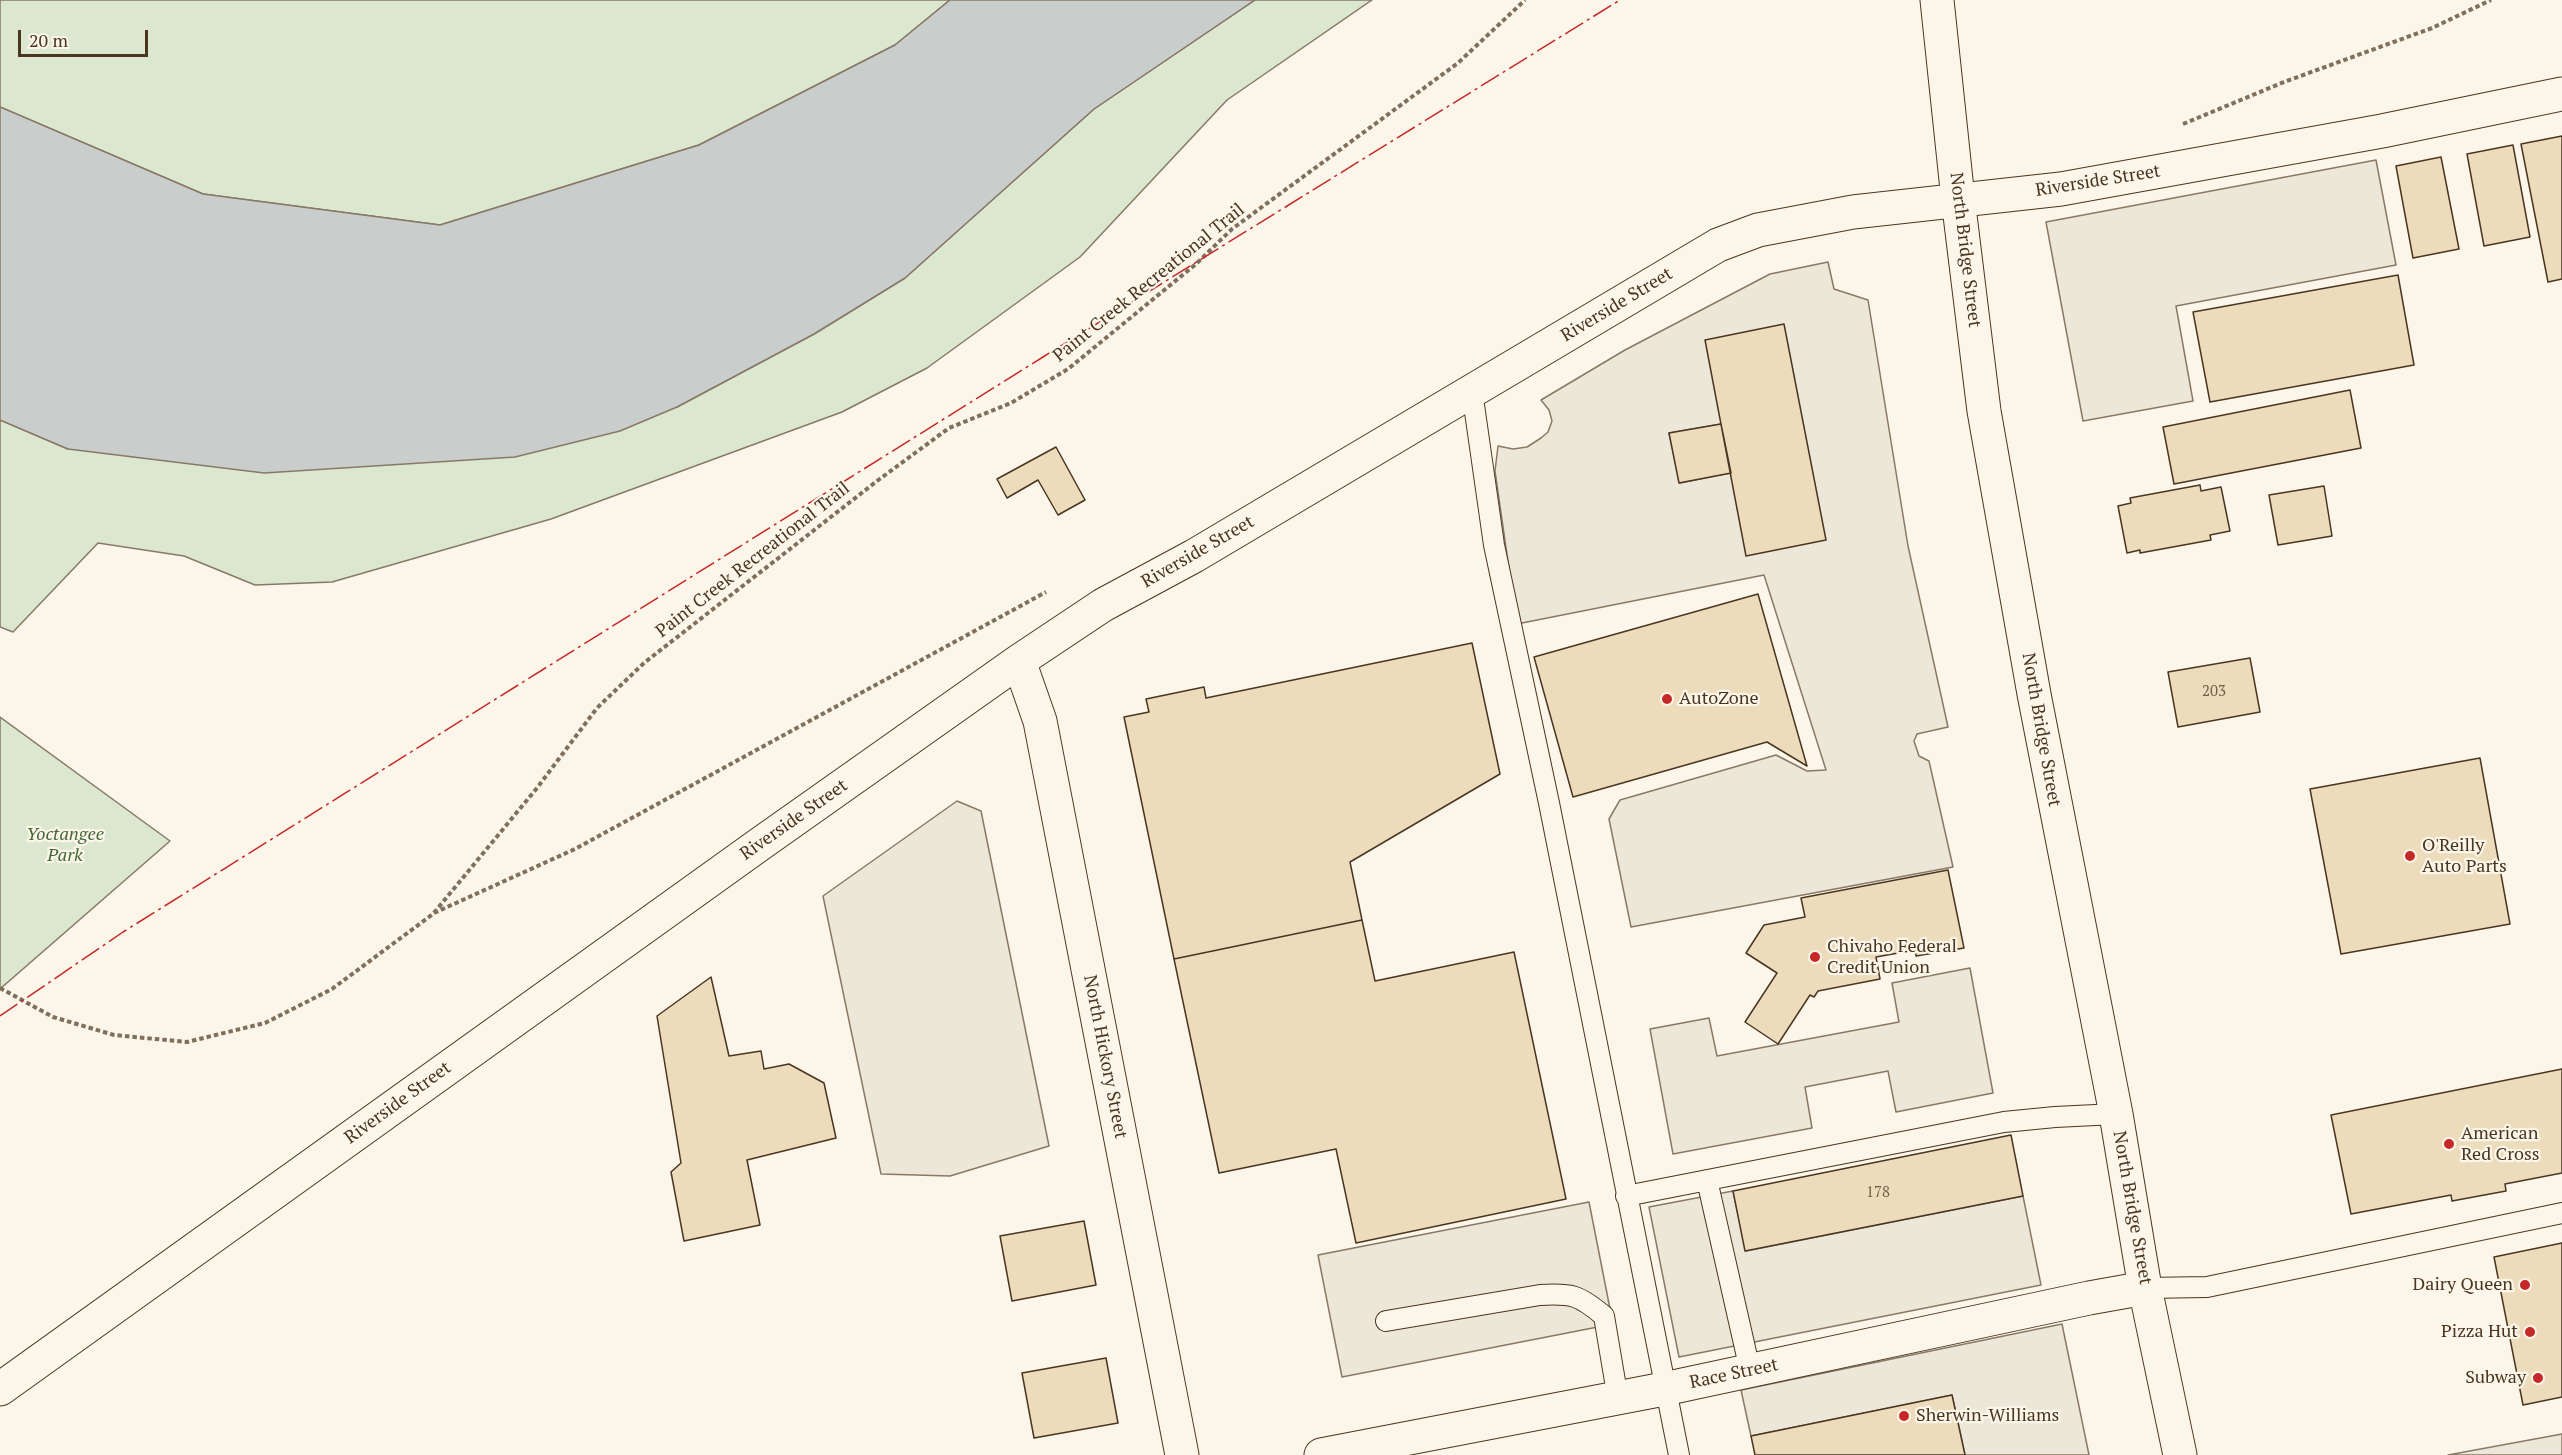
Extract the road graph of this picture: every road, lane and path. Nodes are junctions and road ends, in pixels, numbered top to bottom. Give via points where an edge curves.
1 (1525, 0) edge
2 (1937, 0) edge
3 (2491, 0) edge
4 (2562, 94) edge
5 (2174, 128) dead end
6 (1958, 199) junction
7 (1472, 391) junction
8 (1050, 590) dead end
9 (1019, 661) junction
10 (433, 914) junction
11 (0, 988) edge
12 (2116, 1114) junction
13 (1707, 1180) junction
14 (1626, 1196) junction
15 (2562, 1213) edge
16 (2145, 1288) junction
17 (1386, 1321) dead end
18 (1750, 1370) junction
19 (6, 1382) edge
20 (1664, 1389) junction
21 (1618, 1399) junction
22 (1182, 1455) edge
23 (1321, 1455) edge
24 (1679, 1455) edge
25 (2180, 1455) edge

1 - 10 path, Paint Creek Recreational Trail via 1458,63 1232,229 1196,264 1068,369 1011,403 949,428 644,663 597,708
2 - 6 street, North Bridge Street
3 - 5 path via 2432,28 2284,82
4 - 6 street, Riverside Street via 2061,189
6 - 7 street, Riverside Street via 1758,230 1718,245
6 - 12 street, North Bridge Street via 1984,411 2034,694
7 - 9 street, Riverside Street via 1104,605
7 - 14 lane via 1494,545
8 - 10 path via 575,849
9 - 19 street, Riverside Street
9 - 22 street, North Hickory Street via 1040,721
10 - 11 path, Paint Creek Recreational Trail via 332,989 265,1023 187,1042 114,1035 52,1017
12 - 13 lane via 2004,1122
12 - 16 street, North Bridge Street
13 - 14 lane
13 - 18 lane
14 - 20 lane
15 - 16 lane via 2207,1287
16 - 18 street, Race Street
16 - 25 street, North Bridge Street
17 - 21 lane via 1540,1295 1563,1293 1584,1299 1604,1316
18 - 20 street, Race Street
20 - 21 street, Race Street
20 - 24 lane
21 - 23 street, Race Street

